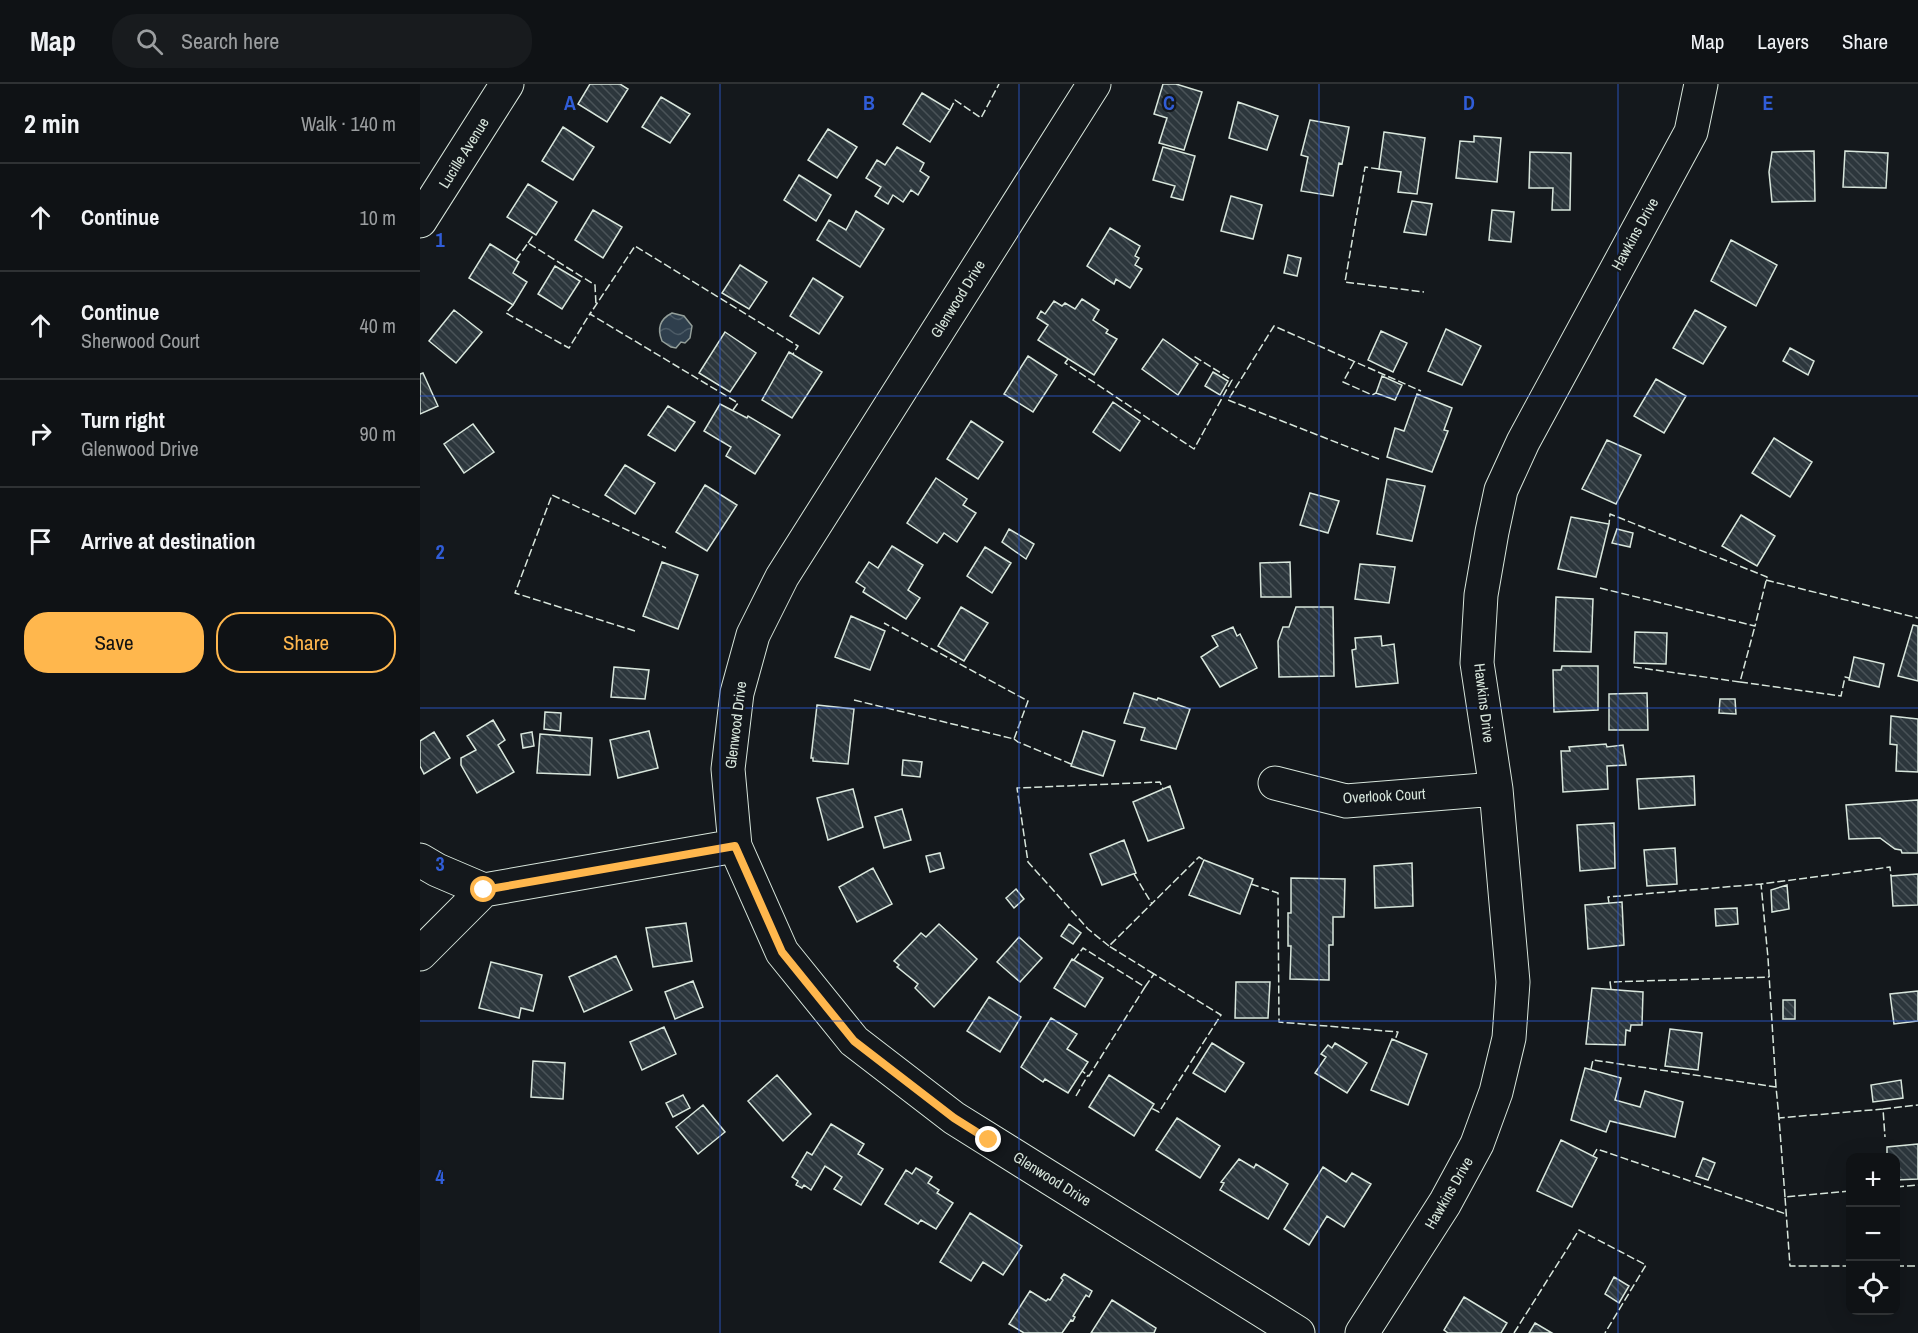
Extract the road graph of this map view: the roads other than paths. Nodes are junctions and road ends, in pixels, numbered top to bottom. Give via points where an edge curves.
1 (507, 84) edge
2 (1094, 84) edge
3 (1701, 84) edge
4 (420, 221) edge
5 (1275, 783) dead end
6 (1496, 789) junction
7 (735, 846) junction
8 (420, 860) edge
9 (484, 890) junction
10 (420, 954) edge
11 (1298, 1333) edge
12 (1362, 1333) edge

1 - 4 street, Lucille Avenue
2 - 7 street, Glenwood Drive via 788,568 753,635 737,693 728,769
3 - 6 street, Hawkins Drive via 1691,132 1522,442 1502,490 1481,595 1478,663
5 - 6 street, Overlook Court via 1346,801
6 - 12 street, Hawkins Drive via 1513,982 1509,1038 1496,1092 1478,1144
7 - 9 street
7 - 11 street, Glenwood Drive via 782,952 854,1041 954,1118
8 - 9 street
9 - 10 street

